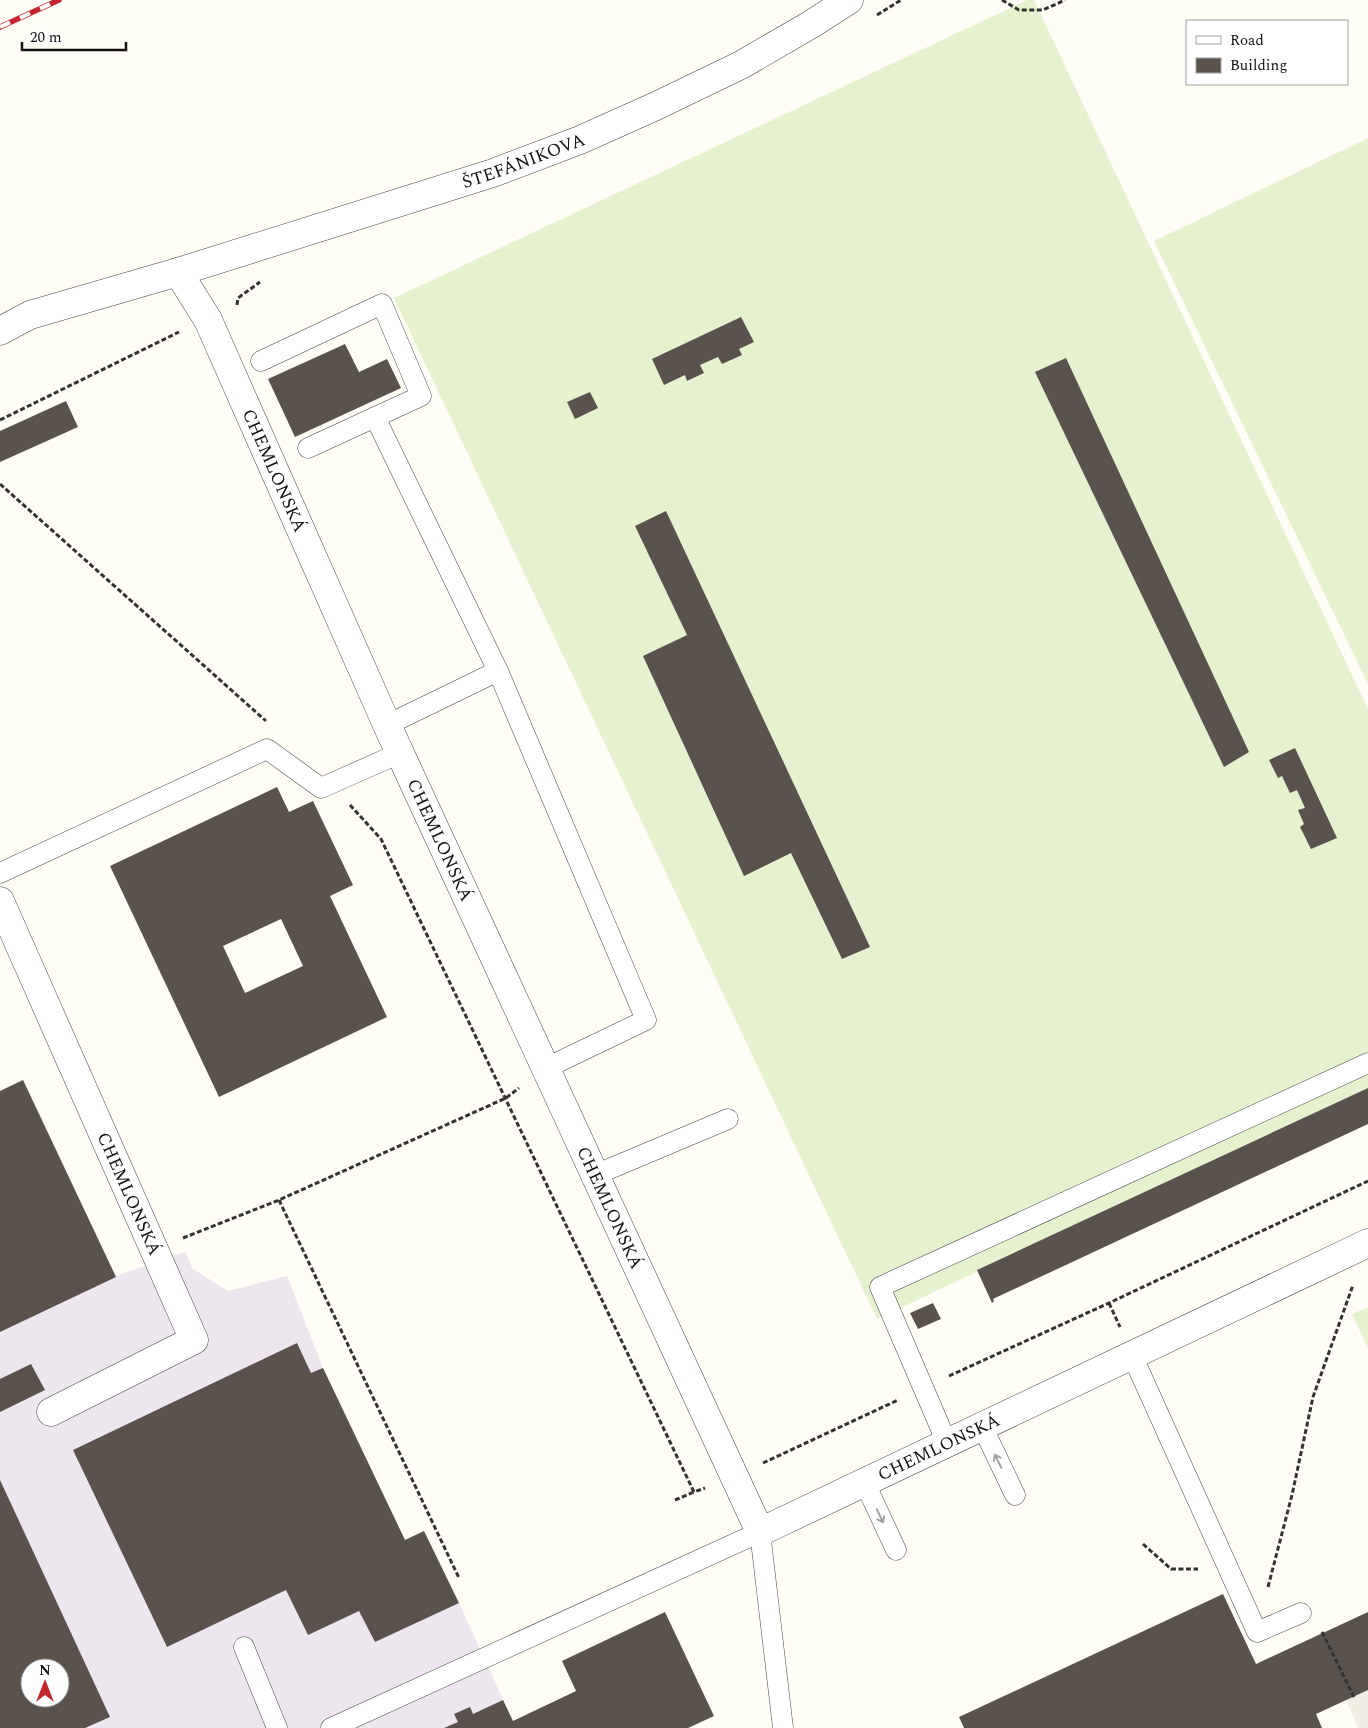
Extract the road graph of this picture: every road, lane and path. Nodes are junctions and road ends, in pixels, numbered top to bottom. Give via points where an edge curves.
1 (849, 0) edge
2 (1002, 0) edge
3 (1065, 0) edge
4 (178, 272) junction
5 (184, 330) dead end
6 (0, 331) edge
7 (261, 361) dead end
8 (374, 417) junction
9 (0, 420) edge
10 (308, 448) dead end
11 (0, 484) edge
12 (498, 671) junction
13 (266, 721) dead end
14 (388, 725) junction
15 (400, 753) junction
16 (332, 784) junction
17 (0, 873) edge
18 (0, 901) edge
19 (1368, 1063) edge
20 (546, 1068) junction
21 (506, 1098) junction
22 (728, 1118) dead end
23 (595, 1174) junction
24 (1368, 1182) edge
25 (279, 1200) junction
26 (1368, 1243) edge
27 (154, 1250) junction
28 (1355, 1280) dead end
29 (1132, 1355) junction
30 (924, 1388) junction
31 (51, 1412) dead end
32 (982, 1426) junction
33 (947, 1443) junction
34 (734, 1476) junction
35 (864, 1482) junction
36 (694, 1492) junction
37 (1015, 1495) dead end
38 (674, 1500) dead end
39 (760, 1532) junction
40 (1143, 1544) dead end
41 (896, 1550) dead end
42 (1228, 1569) junction
43 (458, 1578) dead end
44 (1301, 1613) dead end
45 (1257, 1632) junction
46 (1323, 1633) dead end
47 (244, 1646) dead end
48 (1354, 1697) dead end
49 (277, 1728) edge
50 (331, 1728) edge
51 (784, 1728) edge

1 - 4 street, ŠTEFÁNIKOVA via 741,65 580,140 493,173
2 - 3 path via 1019,10 1042,10
4 - 6 street, ŠTEFÁNIKOVA via 30,315
4 - 14 street, CHEMLONSKÁ via 208,320
5 - 9 path
7 - 8 lane via 382,304 421,396
8 - 10 lane
8 - 12 lane
11 - 13 path
12 - 14 lane
12 - 20 lane via 646,1020
14 - 15 street, CHEMLONSKÁ
15 - 16 lane
15 - 20 street, CHEMLONSKÁ
16 - 17 lane via 320,788 267,749
16 - 21 path via 381,839
18 - 27 street, CHEMLONSKÁ
19 - 30 lane via 880,1287
20 - 21 path
20 - 23 street, CHEMLONSKÁ
21 - 25 path
21 - 36 path
22 - 23 lane
23 - 34 street, CHEMLONSKÁ
24 - 30 path
25 - 27 path
25 - 43 path
26 - 29 street, CHEMLONSKÁ
27 - 31 street, CHEMLONSKÁ via 194,1340
28 - 45 path via 1313,1397
29 - 32 street, CHEMLONSKÁ
29 - 42 lane
30 - 33 lane
30 - 34 path
32 - 33 street, CHEMLONSKÁ
37 -> 32 lane
33 - 35 street, CHEMLONSKÁ
34 - 36 path
34 - 39 street, CHEMLONSKÁ
35 - 39 street, CHEMLONSKÁ
35 -> 41 lane
36 - 38 path
39 - 50 lane
39 - 51 lane
40 - 42 path via 1171,1569
42 - 45 lane
44 - 45 lane
46 - 48 path
47 - 49 lane

